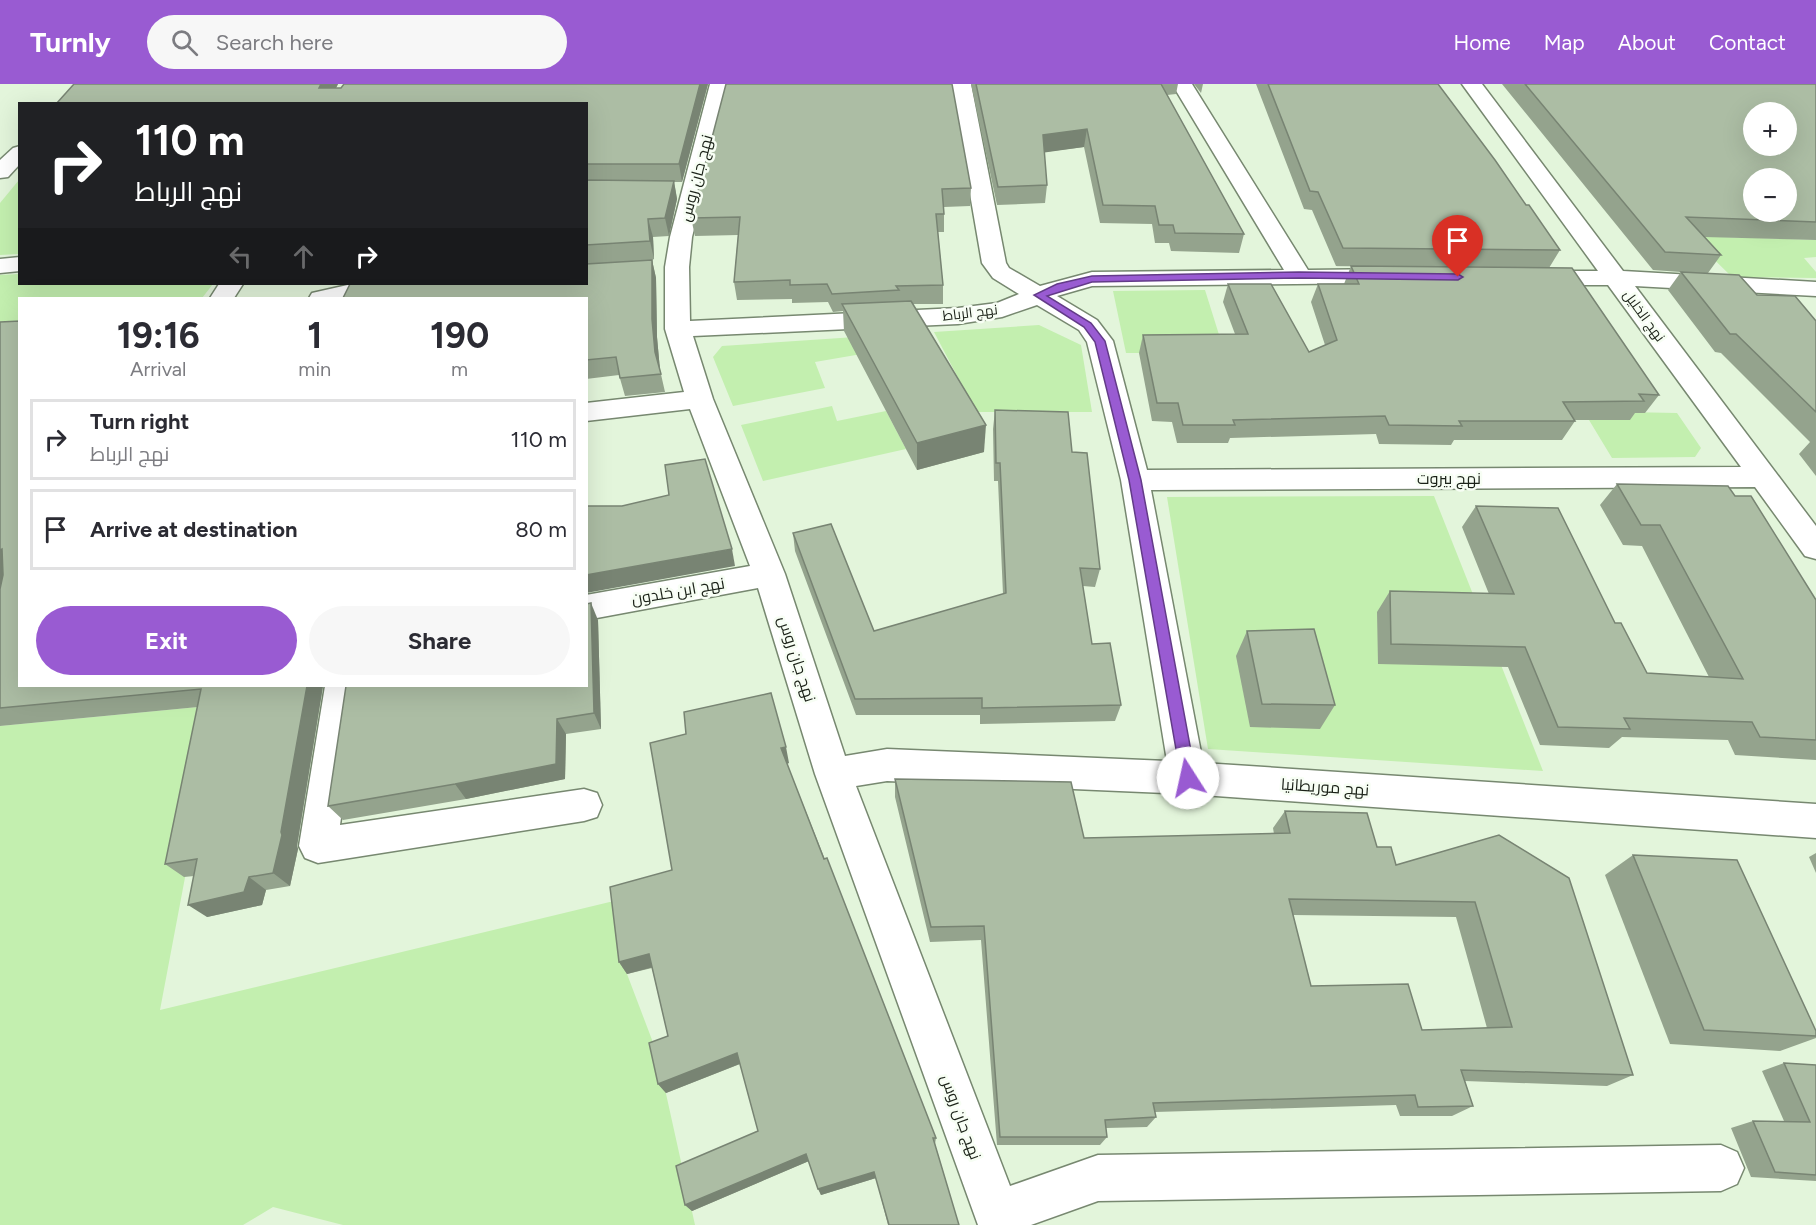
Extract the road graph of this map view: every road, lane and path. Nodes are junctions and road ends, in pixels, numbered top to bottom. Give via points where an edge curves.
1 (720, 84) edge
2 (961, 84) edge
3 (1182, 84) edge
4 (1472, 84) edge
5 (18, 154) edge
6 (0, 171) edge
7 (18, 264) edge
8 (0, 266) edge
9 (1299, 275) junction
10 (1417, 276) edge
11 (1511, 278) edge
12 (1617, 279) junction
13 (423, 285) edge
14 (1816, 289) edge
15 (1039, 295) junction
16 (325, 297) edge
17 (678, 329) junction
18 (700, 399) junction
19 (588, 412) edge
20 (1763, 477) junction
21 (1135, 480) junction
22 (1816, 548) edge
23 (769, 574) junction
24 (588, 608) edge
25 (342, 687) edge
26 (833, 774) junction
27 (1188, 778) junction
28 (584, 805) dead end
29 (1816, 821) edge
30 (1721, 1168) dead end
31 (999, 1219) edge

1 - 17 street, نهج جان روس via 681,191 681,237 666,268
2 - 15 street via 994,263 1001,273
3 - 9 street
4 - 12 street, نهج الخليل
5 - 6 street
7 - 8 street
9 - 10 street, نهج الرباط
9 - 15 street, نهج الرباط via 1092,279
11 - 12 street
12 - 14 street
12 - 20 street, نهج الخليل
13 - 16 street via 359,289
15 - 17 street, نهج الرباط via 1002,310 958,316
15 - 21 street via 1088,325 1100,341
17 - 18 street, نهج جان روس
18 - 19 street
18 - 23 street, نهج جان روس
20 - 21 street, نهج بيروت
20 - 22 street, نهج الخليل
21 - 27 street
23 - 24 street, نهج ابن خلدون
23 - 26 street, نهج جان روس
25 - 28 street via 318,846
26 - 27 street, نهج موريطانيا via 887,765
26 - 31 street, نهج جان روس
27 - 29 street, نهج موريطانيا
30 - 31 street via 1098,1178

